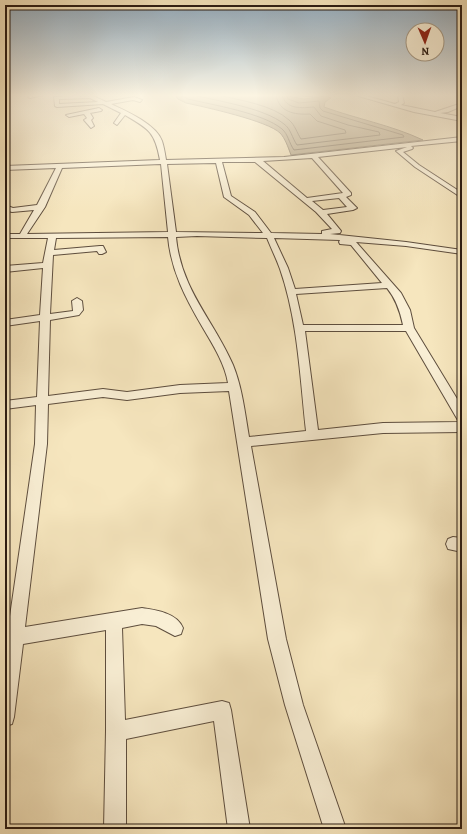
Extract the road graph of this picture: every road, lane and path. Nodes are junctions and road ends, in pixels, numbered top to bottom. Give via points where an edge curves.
1 (156, 134) edge
2 (462, 139) edge
3 (446, 141) junction
4 (460, 148) dead end
5 (314, 156) junction
6 (219, 161) junction
7 (258, 161) junction
8 (163, 162) junction
9 (60, 165) junction
10 (5, 168) edge
11 (340, 195) junction
12 (462, 196) edge
13 (307, 200) junction
14 (5, 207) edge
15 (41, 207) junction
16 (322, 212) junction
17 (171, 235) junction
18 (5, 236) edge
19 (22, 236) junction
20 (52, 236) junction
21 (271, 236) junction
22 (321, 236) junction
23 (102, 252) dead end
24 (462, 252) edge
25 (49, 259) junction
26 (5, 269) edge
27 (389, 285) junction
28 (293, 292) junction
29 (77, 300) dead end
30 (46, 318) junction
31 (5, 323) edge
32 (299, 328) junction
33 (409, 328) junction
34 (234, 387) junction
35 (42, 400) junction
36 (5, 405) edge
37 (462, 419) edge
38 (462, 427) edge
39 (312, 434) junction
40 (244, 442) junction
41 (114, 622) junction
42 (175, 628) dead end
43 (10, 638) edge
44 (5, 717) edge
45 (116, 731) junction
46 (115, 829) edge
47 (239, 829) edge
48 (335, 829) edge

1 - 8 street via 160,140
2 - 3 street
3 - 4 street
3 - 5 street
3 - 12 street via 399,150 417,166
5 - 7 street
5 - 11 street via 349,194
6 - 7 street
6 - 8 street
6 - 21 street via 228,197 240,202
7 - 13 street
8 - 9 street
8 - 17 street
9 - 10 street
9 - 15 street
11 - 13 street
11 - 16 street via 353,208
13 - 16 street
14 - 15 street via 12,210
15 - 19 street
16 - 22 street via 337,231 323,233
17 - 20 street
17 - 21 street
17 - 34 street via 181,278 224,353
18 - 19 street
19 - 20 street
20 - 25 street
21 - 22 street
21 - 28 street
22 - 24 street
22 - 27 street via 328,241 353,243
23 - 25 street via 100,248
25 - 26 street
25 - 30 street
27 - 28 street
27 - 33 street via 405,310
28 - 32 street
29 - 30 street via 76,313
30 - 31 street
30 - 35 street
32 - 33 street
32 - 39 street
33 - 37 street via 454,401
34 - 35 street via 180,388 127,396 103,392
34 - 40 street
35 - 36 street
35 - 43 street via 41,444
38 - 39 street via 383,428
39 - 40 street
40 - 48 street via 277,639 294,705
41 - 42 street via 142,616 158,618
41 - 43 street
41 - 45 street
43 - 44 street
45 - 46 street
45 - 47 street via 222,710

